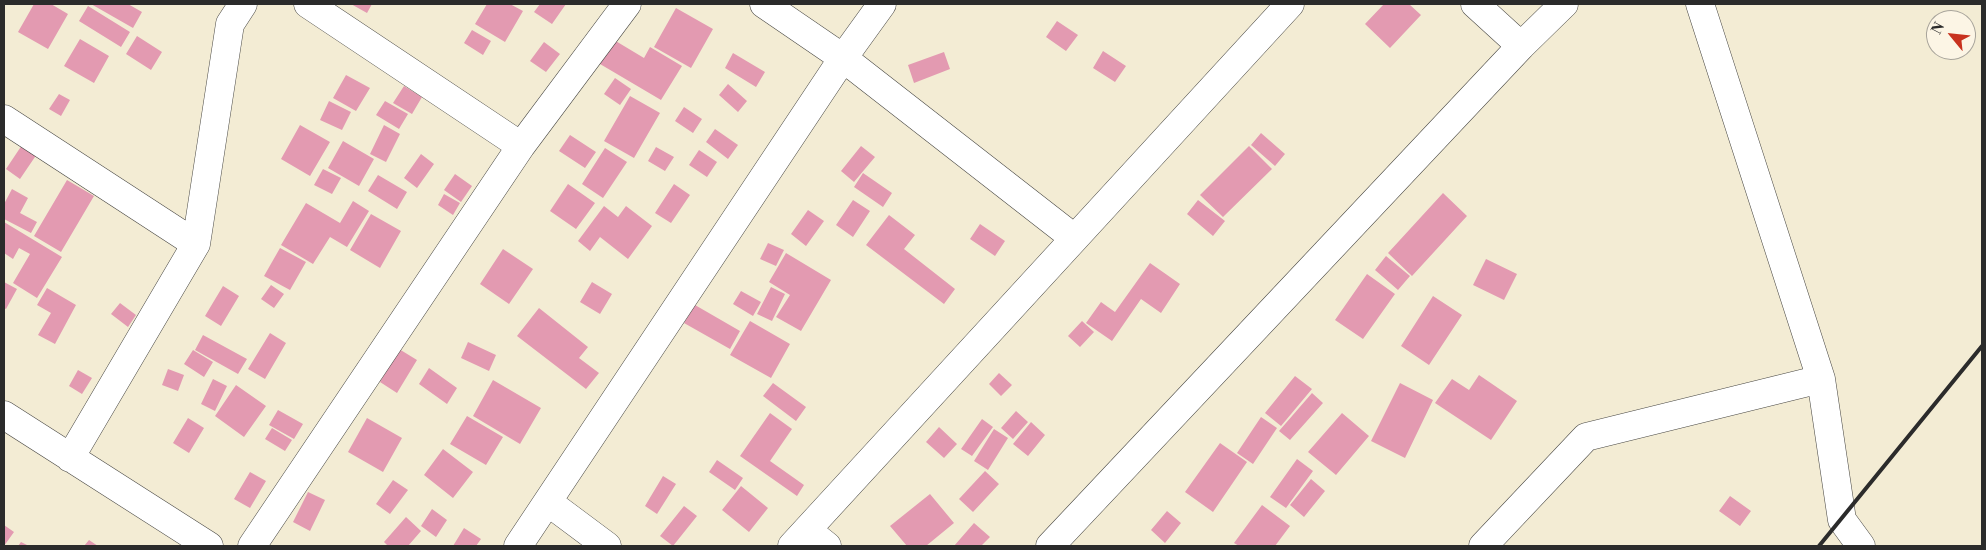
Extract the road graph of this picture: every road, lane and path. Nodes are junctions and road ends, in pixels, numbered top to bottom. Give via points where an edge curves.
1 (243, 4) edge
2 (308, 4) edge
3 (627, 4) edge
4 (764, 4) edge
5 (882, 4) edge
6 (1290, 4) edge
7 (1475, 4) edge
8 (1564, 4) edge
9 (1700, 4) edge
10 (1521, 46) junction
11 (842, 58) junction
12 (4, 119) edge
13 (520, 146) junction
14 (1074, 238) junction
15 (196, 244) junction
16 (1821, 379) junction
17 (4, 415) edge
18 (70, 458) junction
19 (548, 502) junction
20 (808, 541) edge
21 (209, 546) edge
22 (252, 546) edge
23 (518, 546) edge
24 (607, 546) edge
25 (1050, 546) edge
26 (1483, 546) edge
27 (1861, 546) edge

1 - 15 street via 230,24
2 - 13 street
3 - 13 street
4 - 11 street
5 - 11 street
6 - 14 street
7 - 10 street
8 - 10 street
9 - 16 street
10 - 25 street
11 - 14 street
11 - 19 street
12 - 15 street
13 - 22 street
14 - 20 street
15 - 18 street
16 - 26 street via 1586,437
16 - 27 street via 1842,520
17 - 18 street
18 - 21 street
19 - 23 street
19 - 24 street

